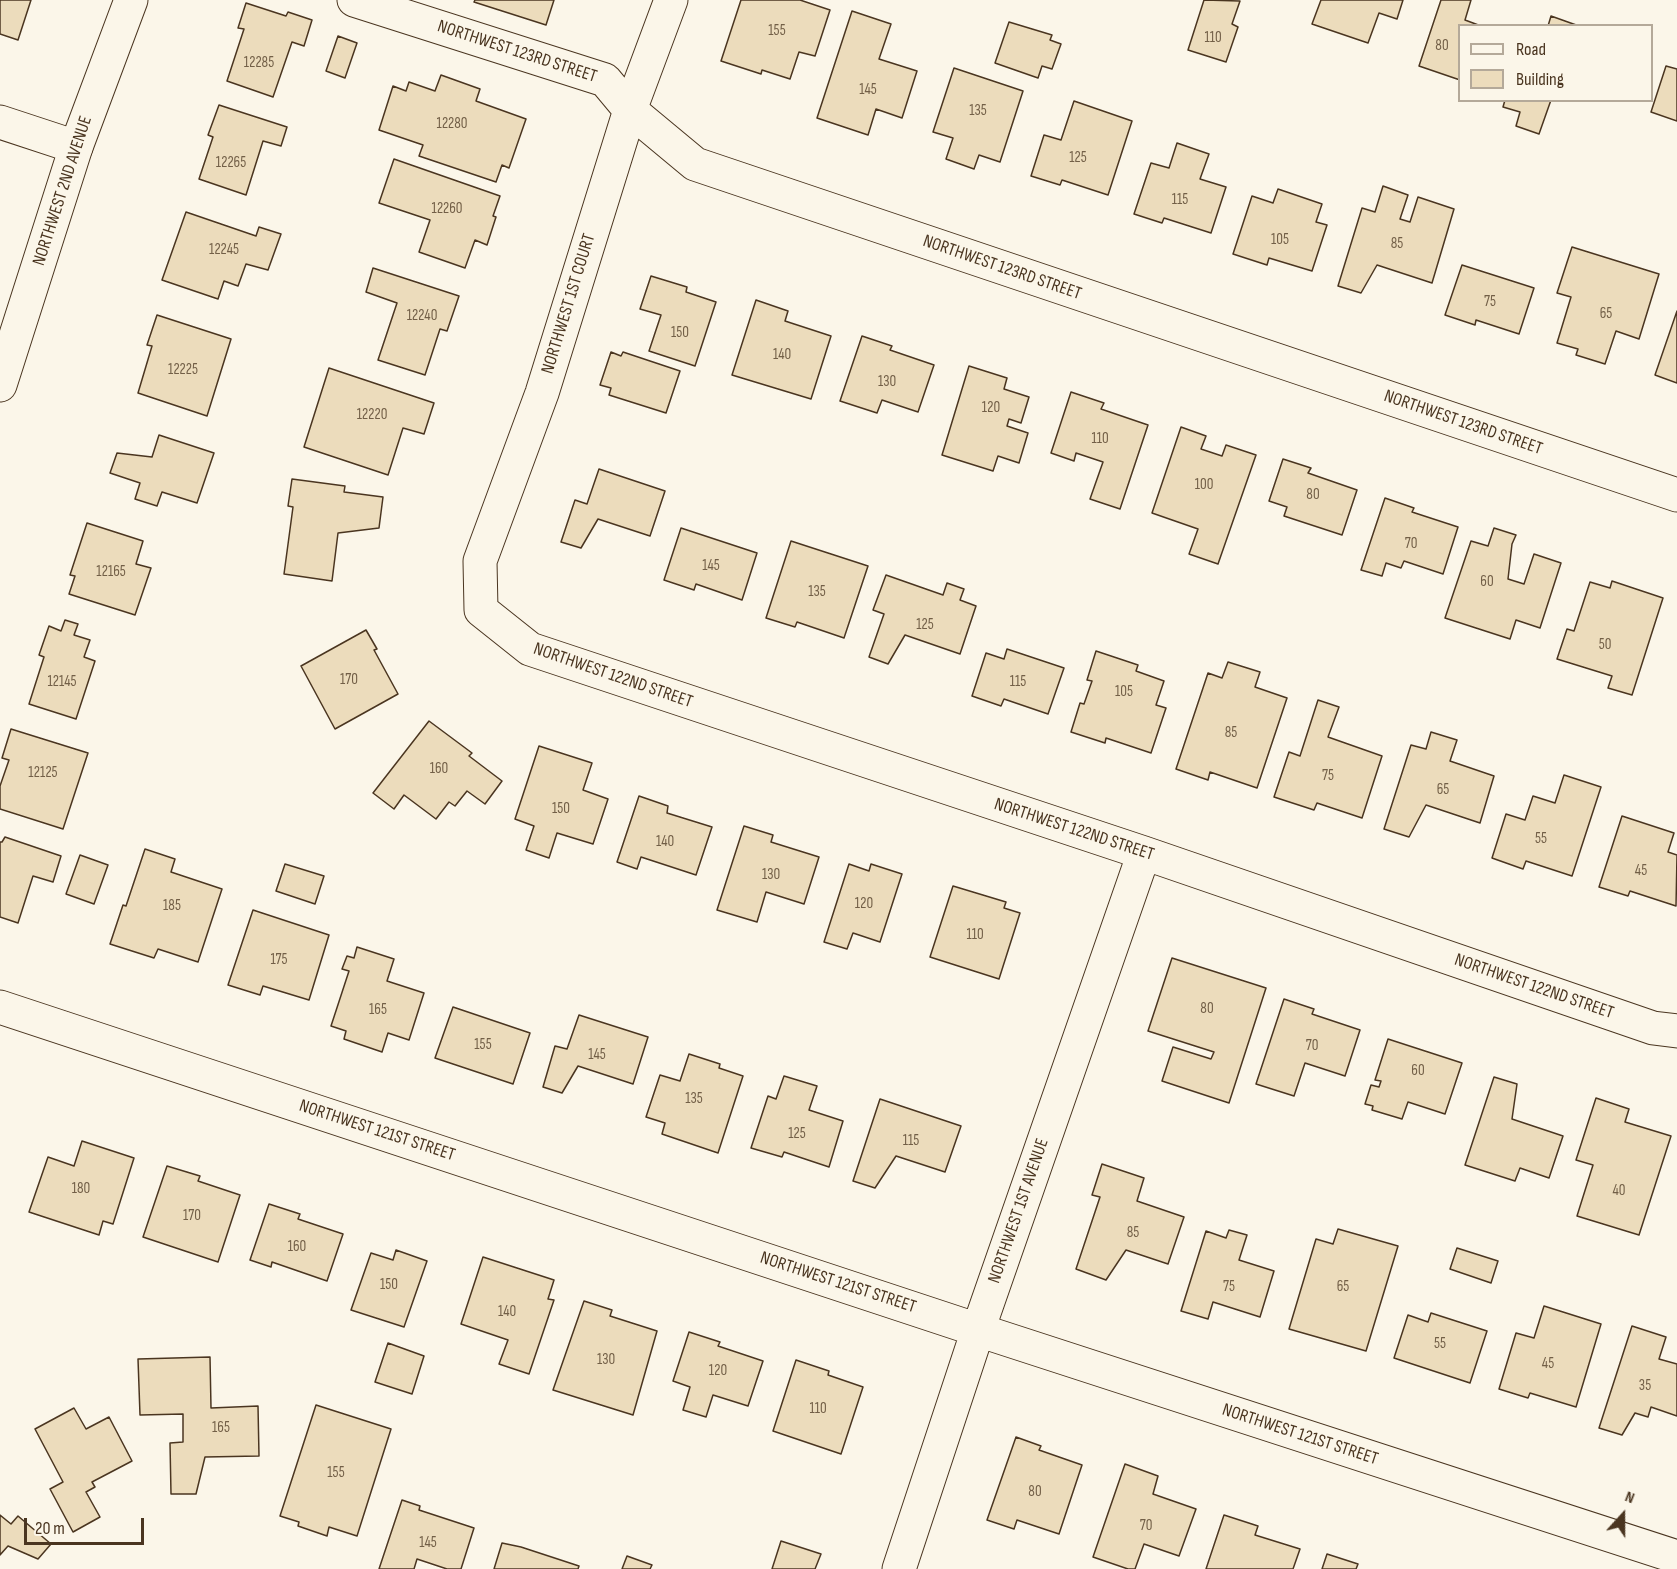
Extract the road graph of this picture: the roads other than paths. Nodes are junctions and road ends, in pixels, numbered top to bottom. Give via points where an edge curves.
1 (131, 0) edge
2 (354, 0) edge
3 (671, 0) edge
4 (630, 110) junction
5 (0, 122) edge
6 (76, 147) junction
7 (0, 385) edge
8 (1677, 495) edge
9 (481, 610) joint
10 (1144, 853) junction
11 (0, 1007) edge
12 (1677, 1031) edge
13 (978, 1330) junction
14 (1677, 1557) edge
15 (899, 1569) edge

1 - 6 street, NORTHWEST 2ND AVENUE
2 - 4 street, NORTHWEST 123RD STREET via 605,80
3 - 4 street, NORTHWEST 1ST COURT
4 - 8 street, NORTHWEST 123RD STREET via 695,164
4 - 9 street, NORTHWEST 1ST COURT via 542,393 480,561
5 - 6 street
6 - 7 street, NORTHWEST 2ND AVENUE
9 - 10 street, NORTHWEST 122ND STREET via 530,650
10 - 12 street, NORTHWEST 122ND STREET via 1653,1028
10 - 13 street, NORTHWEST 1ST AVENUE
11 - 13 street, NORTHWEST 121ST STREET
13 - 14 street, NORTHWEST 121ST STREET
13 - 15 street, NORTHWEST 1ST AVENUE

